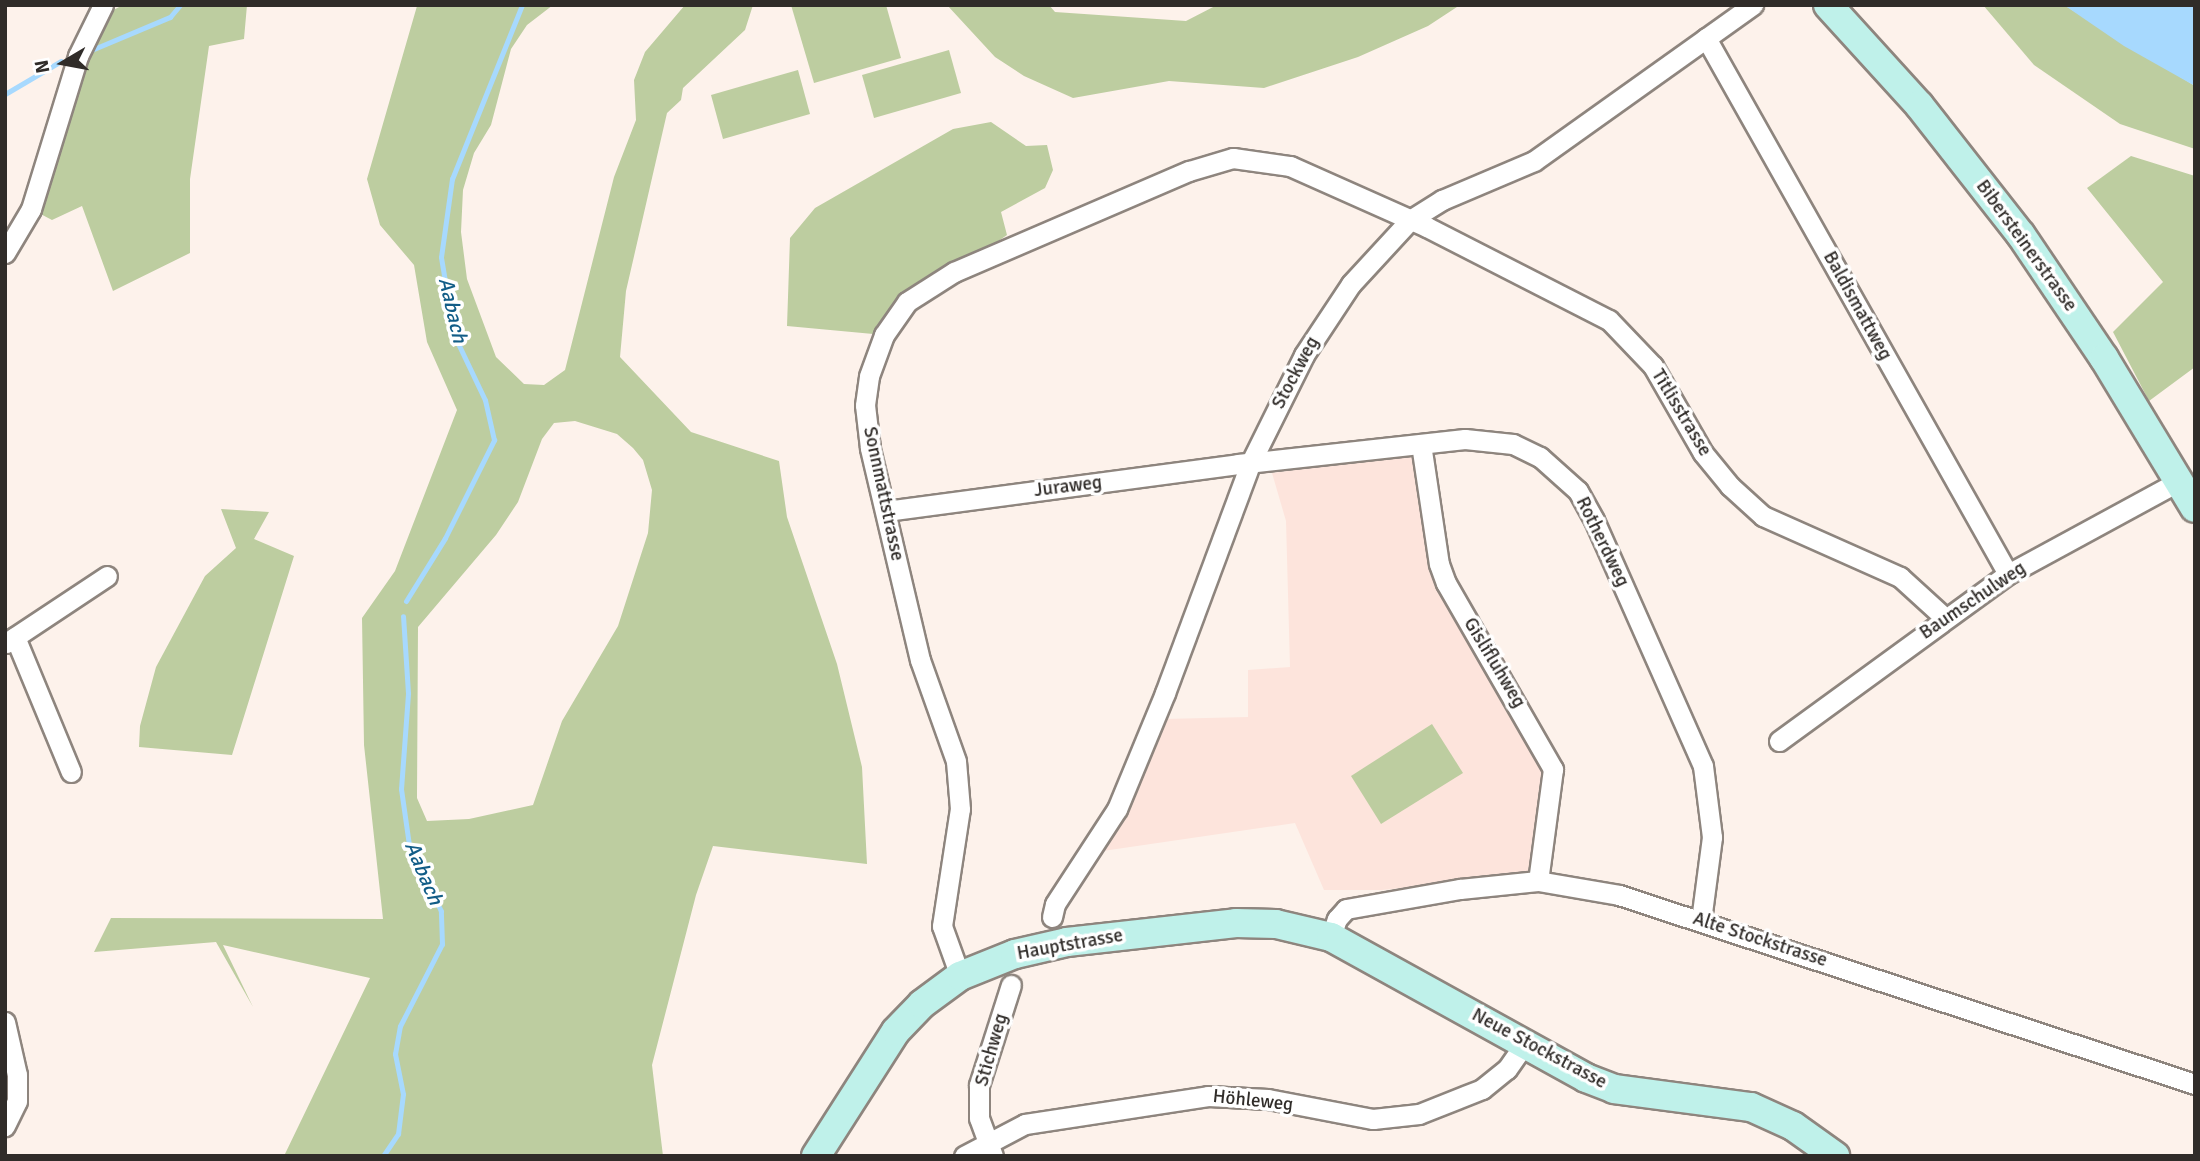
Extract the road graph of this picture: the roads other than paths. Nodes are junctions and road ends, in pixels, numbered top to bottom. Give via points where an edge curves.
1 (103, 5) edge
2 (1753, 5) edge
3 (1828, 5) edge
4 (1706, 38) junction
5 (1410, 220) junction
6 (5, 253) edge
7 (1421, 444) junction
8 (1250, 464) junction
9 (2179, 481) junction
10 (2195, 508) edge
11 (886, 511) junction
12 (2008, 573) junction
13 (107, 576) dead end
14 (1944, 617) junction
15 (10, 640) edge
16 (1779, 741) dead end
17 (71, 772) dead end
18 (1538, 881) junction
19 (1052, 916) dead end
20 (1701, 921) junction
21 (1331, 937) junction
22 (960, 976) junction
23 (1011, 985) dead end
24 (5, 1022) edge
25 (1524, 1043) junction
26 (2195, 1084) edge
27 (5, 1126) edge
28 (990, 1149) edge
29 (816, 1156) edge
30 (964, 1156) edge
31 (1835, 1156) edge

1 - 6 street via 78,56 31,209
2 - 4 street, Stockweg
3 - 9 street, Bibersteinerstrasse via 1919,105 2021,235
4 - 5 street, Stockweg via 1534,161 1442,200
4 - 12 street, Baldismattweg
5 - 8 street, Stockweg via 1321,326
5 - 11 street, Sonnmattstrasse via 1290,166 1233,158 1189,171 954,272 907,303 884,335 869,376 865,405 870,448
5 - 14 street, Titlisstrasse via 1609,320 1653,366 1703,453 1763,516 1900,577
7 - 8 street, Rotherdweg
7 - 18 street, Gislifluhweg via 1439,564 1446,583 1553,769
7 - 20 street, Rotherdweg via 1465,439 1513,444 1558,469 1578,491 1703,766 1712,837
8 - 11 street, Juraweg
8 - 19 street, Stockweg via 1165,693 1116,809 1055,904
9 - 10 street, Bibersteinerstrasse
9 - 12 street, Baumschulweg
11 - 22 street, Sonnmattstrasse via 920,660 956,761 960,809 942,926
12 - 14 street, Baumschulweg
13 - 15 street
14 - 16 street, Baumschulweg
15 - 17 street
18 - 20 street, Alte Stockstrasse via 1619,895
18 - 21 street, Alte Stockstrasse via 1452,890 1346,909 1336,919
20 - 26 street, Alte Stockstrasse
21 - 22 street, Hauptstrasse via 1276,924 1215,925 1067,942 1015,954
21 - 25 street, Neue Stockstrasse
22 - 29 street, Hauptstrasse via 922,1004 896,1031
23 - 28 street, Stichweg via 979,1085 979,1118
24 - 27 street via 17,1075 17,1101
25 - 28 street, Höhleweg via 1507,1069 1482,1089 1419,1114 1373,1119 1268,1099 1208,1096 1025,1124
25 - 31 street, Neue Stockstrasse via 1614,1089 1751,1107 1793,1126
28 - 30 street, Höhleweg

